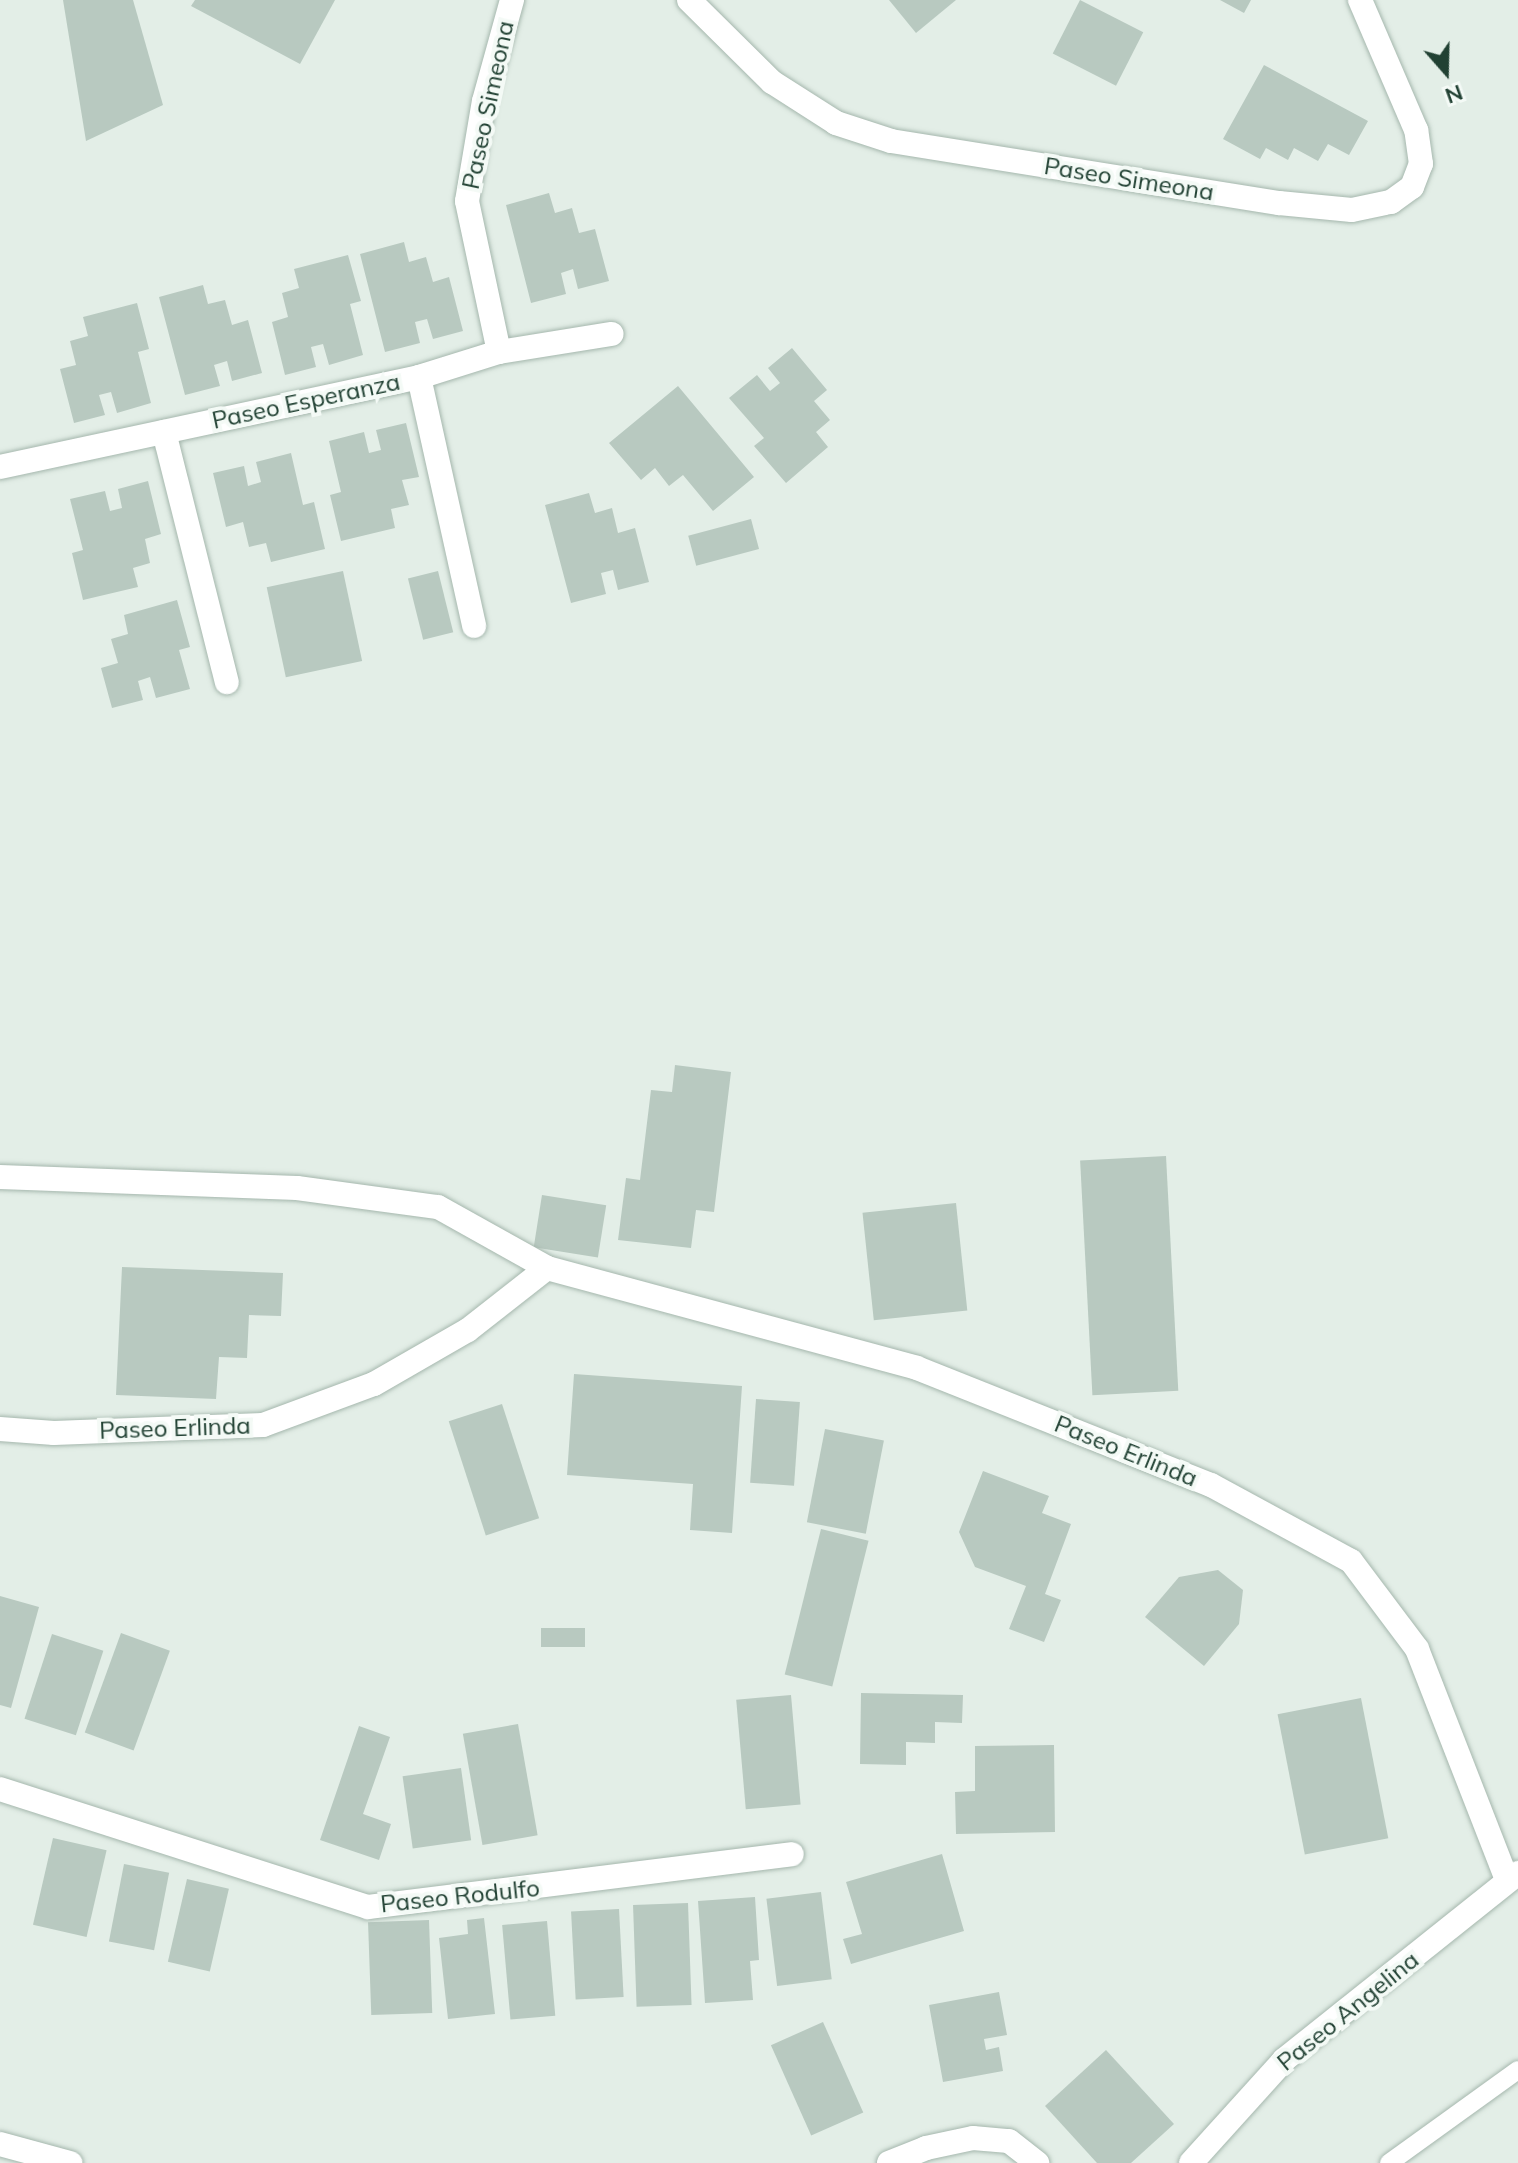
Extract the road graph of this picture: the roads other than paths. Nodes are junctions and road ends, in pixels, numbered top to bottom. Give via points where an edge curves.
1 (512, 0) edge
2 (689, 0) edge
3 (1360, 0) edge
4 (612, 334) dead end
5 (499, 352) junction
6 (419, 377) junction
7 (164, 432) junction
8 (0, 467) edge
9 (474, 626) dead end
10 (227, 682) dead end
11 (0, 1177) edge
12 (547, 1268) junction
13 (0, 1429) edge
14 (0, 1789) edge
15 (792, 1854) dead end
16 (1512, 1876) edge
17 (1518, 2070) edge
18 (0, 2144) edge
19 (70, 2163) edge
20 (889, 2163) edge
21 (1037, 2163) edge
22 (1191, 2163) edge
23 (1389, 2163) edge

1 - 5 street, Paseo Simeona via 484,101 467,201
2 - 3 street, Paseo Simeona via 772,82 836,123 891,141 1352,210 1391,202 1412,187 1421,164 1416,130
4 - 5 street, Paseo Esperanza
5 - 6 street, Paseo Esperanza
6 - 7 street, Paseo Esperanza
6 - 9 street
7 - 8 street, Paseo Esperanza
7 - 10 street
11 - 12 street, Paseo Erlinda via 297,1188 438,1207
12 - 13 street, Paseo Erlinda via 468,1330 374,1384 263,1425 54,1433
12 - 16 street, Paseo Erlinda via 917,1368 1211,1485 1351,1561 1417,1649
14 - 15 street, Paseo Rodulfo via 368,1907
16 - 22 street, Paseo Angelina via 1284,2060
17 - 23 lane
18 - 19 street
20 - 21 street via 973,2138 1009,2141

